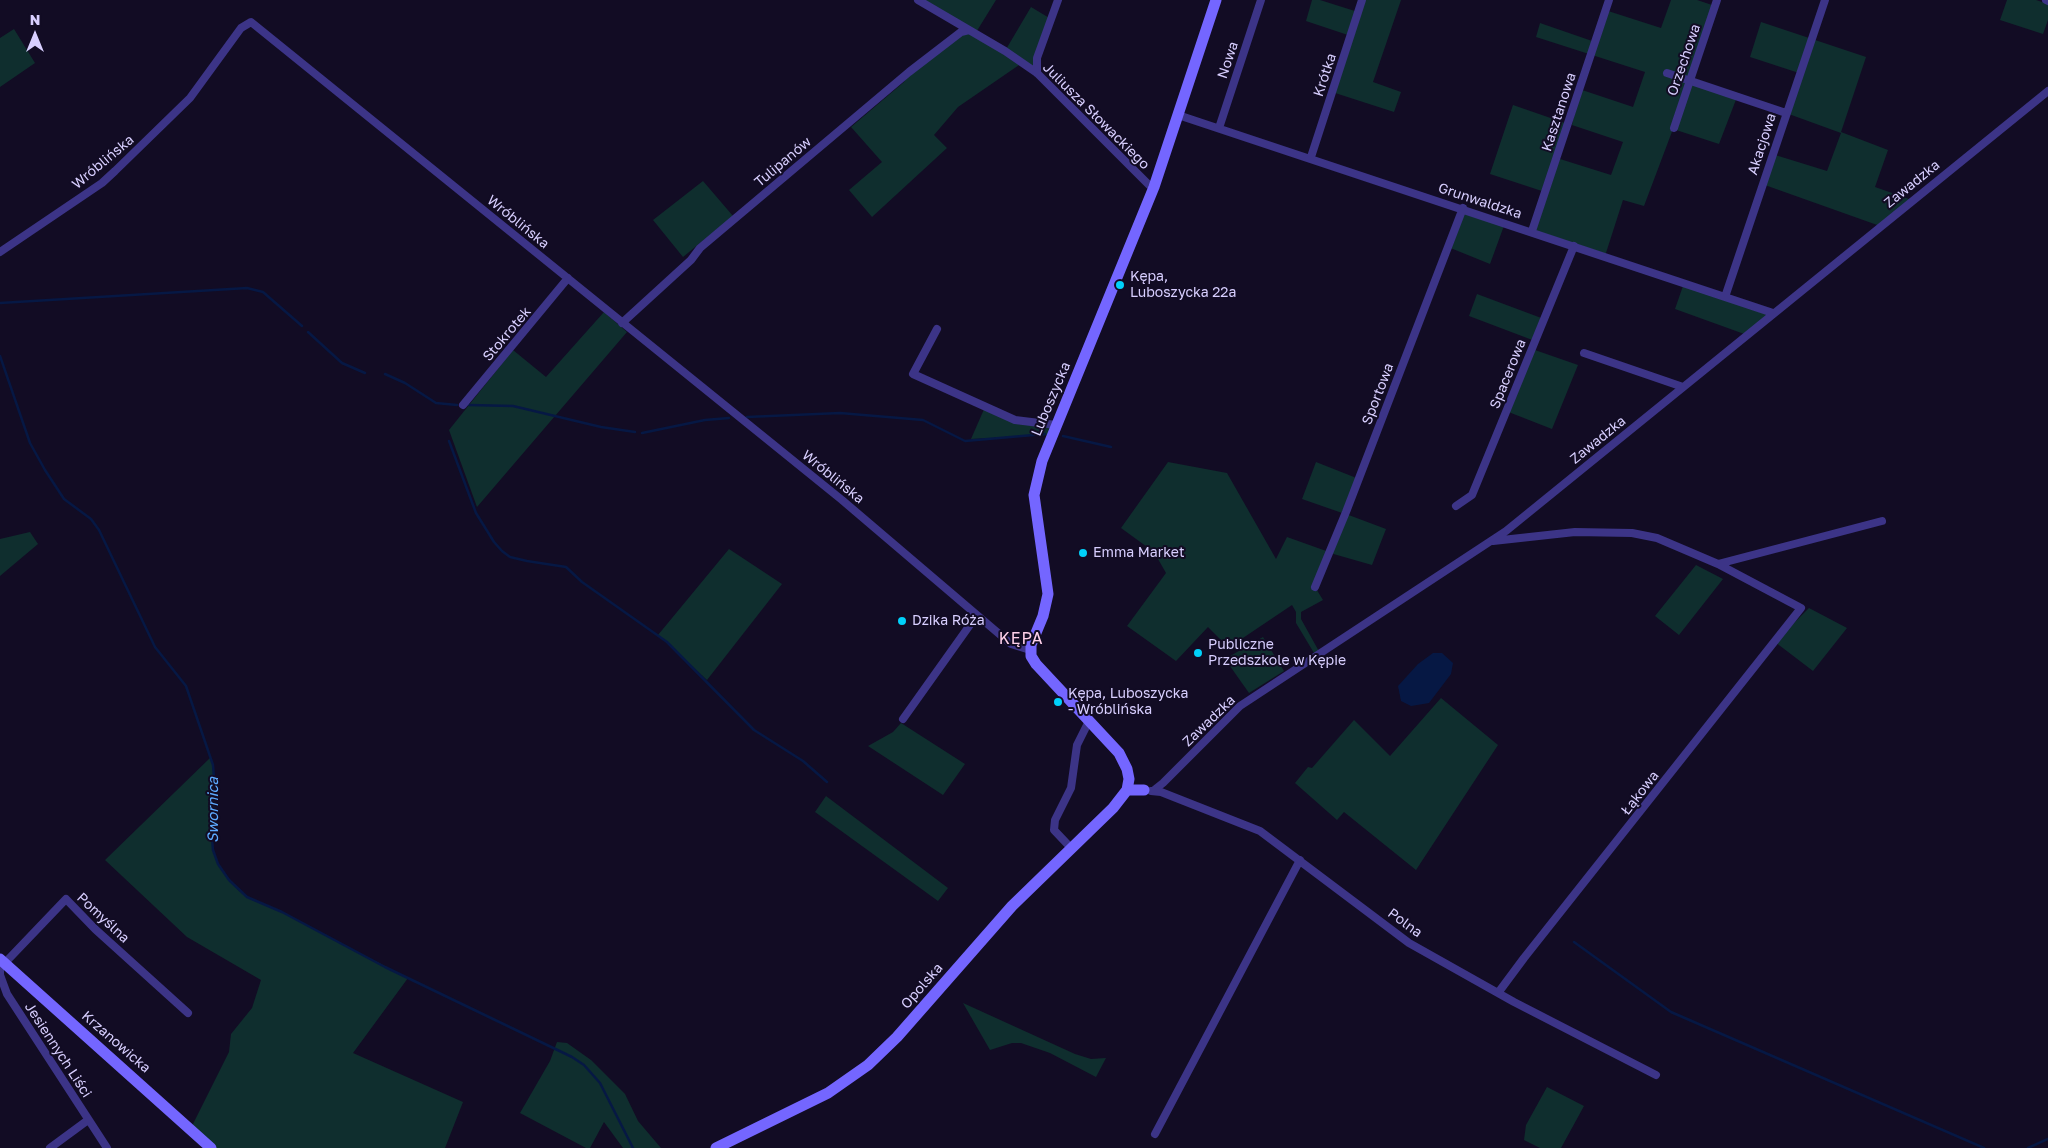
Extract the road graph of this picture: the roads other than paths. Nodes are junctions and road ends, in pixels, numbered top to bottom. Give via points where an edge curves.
1 (918, 0) edge
2 (1058, 0) edge
3 (1216, 0) edge
4 (1261, 0) edge
5 (1362, 0) edge
6 (1609, 0) edge
7 (1717, 0) edge
8 (1825, 0) edge
9 (969, 30) junction
10 (1037, 73) junction
11 (1667, 73) dead end
12 (1691, 80) junction
13 (2048, 91) edge
14 (1786, 113) junction
15 (1178, 114) junction
16 (1220, 128) junction
17 (1674, 128) dead end
18 (1311, 157) junction
19 (1154, 187) junction
20 (1463, 208) junction
21 (1532, 232) junction
22 (1574, 246) junction
23 (3, 250) edge
24 (568, 278) junction
25 (1725, 297) junction
26 (1773, 313) junction
27 (622, 323) junction
28 (937, 329) dead end
29 (1584, 353) dead end
30 (1683, 387) junction
31 (463, 405) dead end
32 (1056, 425) junction
33 (1456, 506) dead end
34 (1882, 521) dead end
35 (1493, 541) junction
36 (1718, 564) junction
37 (1315, 588) dead end
38 (977, 615) junction
39 (1030, 650) junction
40 (903, 719) dead end
41 (1090, 721) junction
42 (1127, 790) junction
43 (1148, 790) junction
44 (1072, 849) junction
45 (1300, 860) junction
46 (2, 961) edge
47 (1498, 993) junction
48 (188, 1013) dead end
49 (1656, 1075) dead end
50 (88, 1120) junction
51 (1155, 1134) dead end
52 (50, 1148) edge
53 (107, 1148) edge
54 (211, 1148) edge
55 (716, 1148) edge

1 - 9 street, Juliusza Słowackiego
2 - 10 street via 1035,63
3 - 15 street, Luboszycka
4 - 16 street, Nowa
5 - 18 street, Krótka
6 - 21 street, Kasztanowa
7 - 12 street, Orzechowa
8 - 14 street, Akacjowa
9 - 10 street, Juliusza Słowackiego
9 - 27 street, Tulipanów via 961,32 909,72 700,248 692,260
10 - 19 street, Juliusza Słowackiego
11 - 12 street
12 - 14 street
12 - 17 street, Orzechowa
13 - 26 street, Zawadzka
14 - 25 street, Akacjowa
15 - 16 street, Grunwaldzka
15 - 19 street, Luboszycka
16 - 18 street, Grunwaldzka
18 - 20 street, Grunwaldzka
19 - 32 street, Luboszycka
20 - 21 street, Grunwaldzka
20 - 37 street, Sportowa
21 - 22 street, Grunwaldzka
22 - 25 street, Grunwaldzka
22 - 33 street, Spacerowa via 1472,495
23 - 24 street, Wróblińska via 102,183 190,98 241,28 251,22
24 - 27 street, Wróblińska
24 - 31 street, Stokrotek
25 - 26 street, Grunwaldzka
26 - 30 street, Zawadzka
27 - 38 street, Wróblińska via 842,500
28 - 32 street via 913,374 1015,420
29 - 30 street
30 - 35 street, Zawadzka
32 - 39 street, Luboszycka via 1042,461 1034,495 1048,603
34 - 36 street
35 - 36 street via 1575,532 1632,533 1657,538
35 - 43 street, Zawadzka via 1240,706 1164,783
36 - 47 street, Łąkowa via 1801,608
38 - 39 street, Wróblińska via 1011,644
38 - 40 street
39 - 41 street via 1036,664
41 - 42 street via 1123,759 1129,779
41 - 44 street via 1077,744 1071,788 1055,820 1054,830
42 - 43 street
42 - 44 street, Opolska
43 - 45 street, Polna via 1161,792 1260,831
44 - 55 street, Opolska via 1012,906 868,1066 828,1093
45 - 47 street, Polna via 1410,944
45 - 51 street
46 - 48 street, Pomyślna via 66,899
46 - 50 street, Jesiennych Liści via 0,975 7,994
46 - 54 street, Krzanowicka
47 - 49 street, Polna
50 - 52 street
50 - 53 street, Jesiennych Liści

